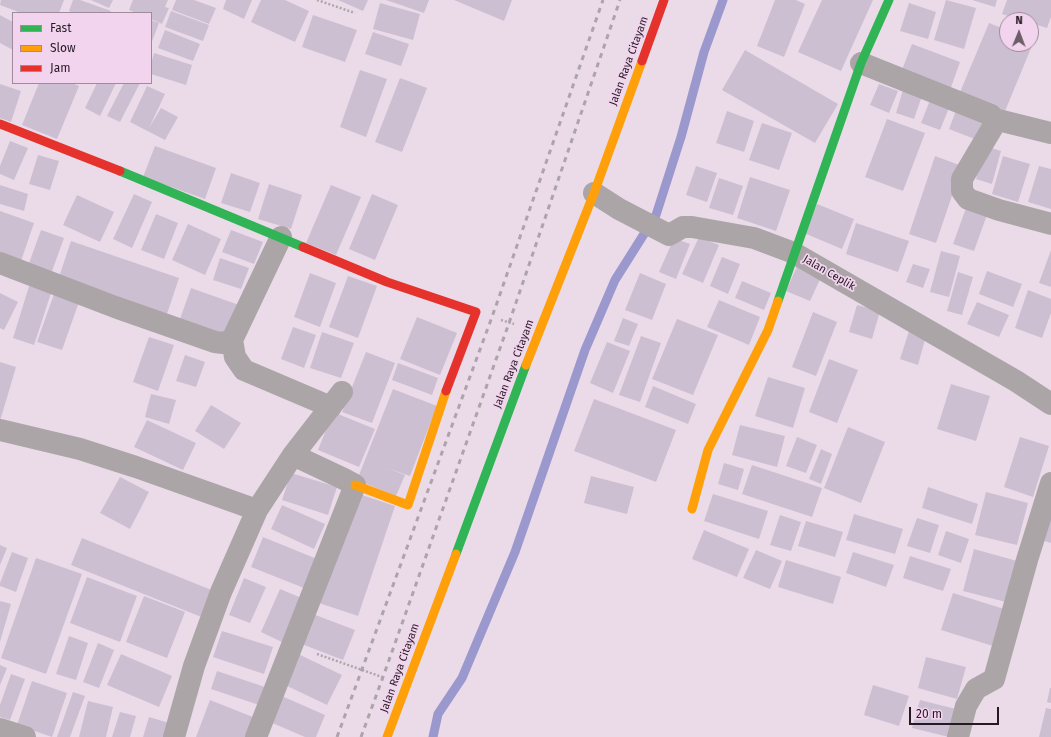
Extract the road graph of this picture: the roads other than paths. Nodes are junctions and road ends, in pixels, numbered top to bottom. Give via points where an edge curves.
1 (664, 0) edge
2 (888, 0) edge
3 (861, 64) junction
4 (994, 119) junction
5 (0, 124) edge
6 (1051, 133) edge
7 (594, 193) junction
8 (1051, 224) edge
9 (281, 237) junction
10 (794, 253) junction
11 (0, 263) edge
12 (232, 340) junction
13 (1051, 404) edge
14 (0, 430) edge
15 (293, 455) junction
16 (1051, 483) edge
17 (355, 485) junction
18 (692, 509) dead end
19 (257, 510) junction
20 (0, 729) edge
21 (26, 737) edge
22 (174, 737) edge
23 (256, 737) edge
24 (387, 737) edge
25 (958, 737) edge

1 - 7 street, Jalan Raya Citayam
2 - 3 street
3 - 4 street via 991,115
3 - 10 street
4 - 6 street
4 - 8 street via 994,125 962,179 962,191 968,199
5 - 9 street
7 - 10 street, Jalan Ceplik via 669,235 683,227 692,227 754,238
7 - 24 street, Jalan Raya Citayam via 539,331
9 - 12 street
9 - 17 street via 387,282 476,312 442,402 408,505
10 - 13 street, Jalan Ceplik via 1016,381
10 - 18 street via 768,330 708,450
11 - 12 street via 215,342
12 - 15 street via 235,357 244,370 337,400
14 - 19 street via 80,449
15 - 17 street
15 - 19 street
16 - 25 street via 994,679 976,688 966,706
17 - 23 street
19 - 22 street via 221,592 194,666
20 - 21 street

